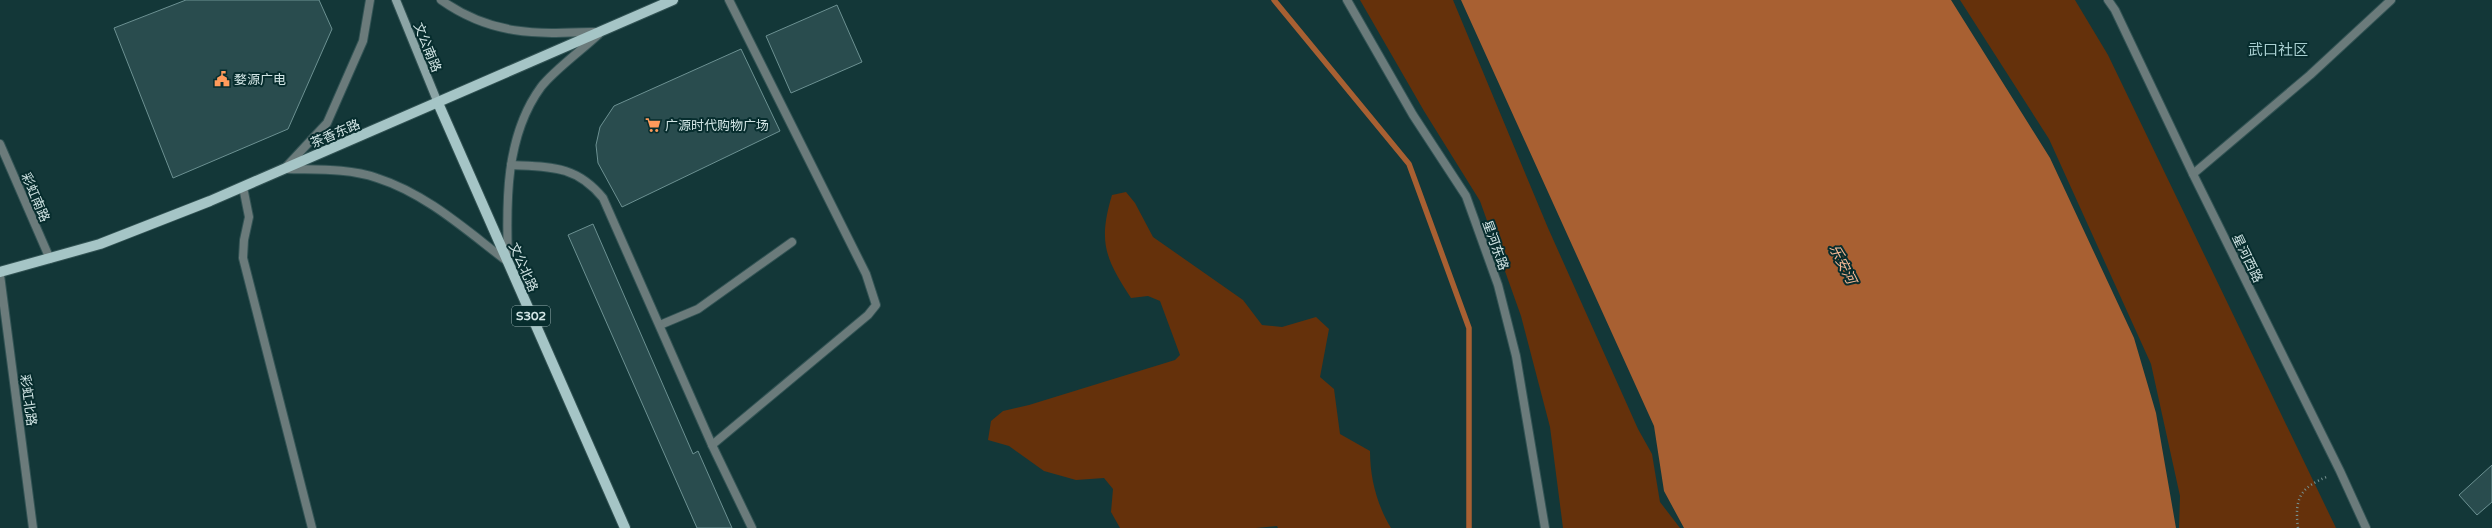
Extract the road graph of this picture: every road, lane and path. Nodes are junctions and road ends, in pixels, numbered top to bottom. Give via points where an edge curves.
1 (370, 0) edge
2 (396, 0) edge
3 (441, 0) edge
4 (673, 0) edge
5 (729, 0) edge
6 (1347, 0) edge
7 (2108, 0) edge
8 (2391, 0) edge
9 (600, 32) junction
10 (438, 103) junction
11 (0, 144) edge
12 (511, 165) junction
13 (285, 169) junction
14 (2192, 174) junction
15 (243, 187) junction
16 (792, 242) dead end
17 (50, 259) junction
18 (508, 263) junction
19 (0, 272) edge
20 (0, 275) edge
21 (660, 324) junction
22 (712, 445) junction
23 (2340, 471) junction
24 (34, 528) edge
25 (312, 528) edge
26 (625, 528) edge
27 (752, 528) edge
28 (1545, 528) edge
29 (2298, 528) edge
30 (2366, 528) edge

1 - 13 street via 363,41 327,123
2 - 10 main road, 文公南路
3 - 9 street via 488,26 534,34
4 - 9 main road, 茶香东路
5 - 22 street via 866,274 876,305 868,315
6 - 28 street, 星河东路 via 1413,115 1466,196 1498,285 1516,356
7 - 14 street, 星河西路
8 - 14 street via 2310,75
9 - 10 main road, 茶香东路
9 - 12 street via 542,87 522,121
10 - 13 main road, 茶香东路
10 - 18 main road, 文公北路 / S302
11 - 17 street, 彩虹南路
12 - 18 street via 506,211
12 - 21 street via 567,170 594,186 615,221
13 - 15 main road, 茶香东路
13 - 18 street via 343,171 377,178 422,199 453,219
14 - 23 street, 星河西路
15 - 17 main road, 茶香东路 via 100,244
15 - 25 street via 249,217 243,258
16 - 21 street via 698,309
17 - 19 main road, 茶香东路
18 - 26 main road, 文公北路 / S302
20 - 24 street, 彩虹北路
21 - 22 street
22 - 27 street
23 - 29 path via 2310,484 2298,498
23 - 30 street, 星河西路

